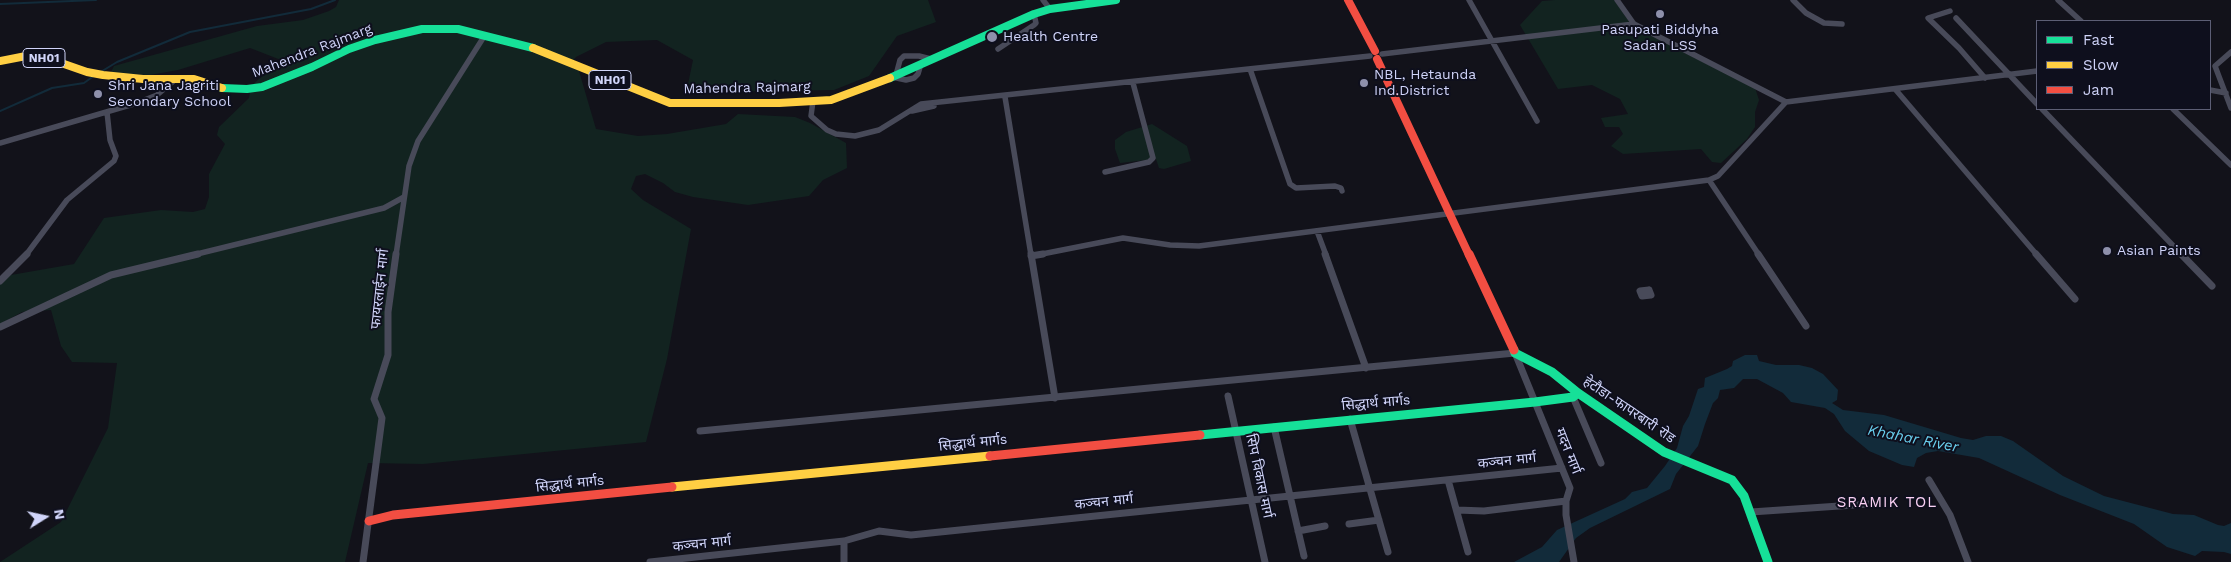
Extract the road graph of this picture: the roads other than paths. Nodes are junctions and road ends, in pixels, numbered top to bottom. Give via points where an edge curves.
1 (1043, 0) edge
2 (1116, 0) edge
3 (1348, 0) edge
4 (1469, 0) edge
5 (1617, 0) edge
6 (1793, 0) edge
7 (2058, 0) edge
8 (1088, 2) edge
9 (1050, 10) junction
10 (1950, 11) dead end
11 (1034, 14) junction
12 (1956, 18) dead end
13 (2080, 20) edge
14 (1634, 24) junction
15 (1842, 24) dead end
16 (485, 35) junction
17 (1492, 41) junction
18 (998, 49) dead end
19 (2231, 52) edge
20 (1376, 55) junction
21 (931, 59) junction
22 (0, 61) edge
23 (1250, 69) junction
24 (2036, 71) edge
25 (2009, 75) junction
26 (894, 76) junction
27 (1985, 78) junction
28 (176, 79) junction
29 (1133, 83) junction
30 (1895, 89) junction
31 (2211, 90) edge
32 (2226, 93) junction
33 (1005, 97) junction
34 (813, 101) junction
35 (1786, 102) junction
36 (2036, 103) edge
37 (2231, 108) edge
38 (2043, 110) edge
39 (2174, 110) edge
40 (107, 112) junction
41 (1537, 121) dead end
42 (0, 143) edge
43 (2231, 165) edge
44 (1106, 172) dead end
45 (1709, 180) junction
46 (1342, 191) dead end
47 (404, 197) junction
48 (1450, 214) junction
49 (1317, 231) junction
50 (1031, 256) junction
51 (0, 281) edge
52 (2212, 286) dead end
53 (2075, 300) dead end
54 (1806, 326) dead end
55 (0, 327) edge
56 (1515, 353) junction
57 (1366, 368) junction
58 (1576, 395) junction
59 (1228, 396) dead end
60 (1055, 398) junction
61 (1535, 402) junction
62 (1350, 419) junction
63 (1274, 427) junction
64 (1236, 430) junction
65 (700, 431) dead end
66 (1601, 463) dead end
67 (1562, 468) junction
68 (1448, 480) junction
69 (1929, 480) dead end
70 (1370, 488) junction
71 (1290, 496) junction
72 (1251, 500) junction
73 (1566, 501) junction
74 (1869, 504) dead end
75 (1457, 510) junction
76 (1751, 512) junction
77 (369, 520) junction
78 (1379, 520) junction
79 (1349, 524) dead end
80 (1325, 526) dead end
81 (1298, 531) junction
82 (844, 541) junction
83 (1388, 552) dead end
84 (1468, 552) dead end
85 (1304, 556) dead end
86 (363, 562) edge
87 (650, 562) edge
88 (844, 562) edge
89 (1265, 562) edge
90 (1574, 562) edge
91 (1768, 562) edge
92 (1968, 562) edge

1 - 9 street
2 - 8 main road, Mahendra Rajmarg / NH01
3 - 20 main road
4 - 17 street
5 - 14 street
6 - 15 street via 1806,13 1824,22
7 - 13 street
8 - 9 main road, Mahendra Rajmarg / NH01
9 - 11 main road, Mahendra Rajmarg / NH01
10 - 27 street via 1928,18
11 - 18 street via 1034,25
11 - 21 main road, Mahendra Rajmarg / NH01
12 - 25 street
14 - 17 street
14 - 35 street
16 - 28 main road, Mahendra Rajmarg / NH01 via 438,28 396,34 349,49 312,67 248,90 227,89 194,79
16 - 34 main road, Mahendra Rajmarg / NH01 via 519,43 670,103
16 - 47 street, फायरलाईन मार्ग via 418,141 409,166
17 - 20 street
17 - 41 street
19 - 32 street via 2215,66
20 - 23 street
20 - 48 main road
21 - 26 main road, Mahendra Rajmarg / NH01
21 - 26 street via 904,56
22 - 28 main road, Mahendra Rajmarg / NH01 via 26,56 44,57 102,75 143,80
23 - 29 street
23 - 46 street via 1290,184 1296,188 1335,186
24 - 25 street
25 - 27 street
25 - 36 street
26 - 34 main road, Mahendra Rajmarg / NH01 via 831,100
27 - 30 street
28 - 40 street via 157,95
29 - 33 street
29 - 44 street via 1153,158 1149,162
30 - 35 street
30 - 53 street
31 - 32 street
32 - 37 street
33 - 34 street via 937,104 926,110 911,111 879,130 855,136 827,130 811,116
33 - 50 street
35 - 45 street via 1718,176
38 - 52 street
39 - 43 street
40 - 42 street
40 - 51 street via 110,140 116,156 114,161 67,200 29,252
45 - 48 street
45 - 54 street
47 - 55 street via 371,212 112,275
47 - 77 street, फायरलाईन मार्ग via 388,312 388,355 374,399 382,418
48 - 49 street
48 - 56 main road
49 - 50 street via 1198,246 1123,238
49 - 57 street
50 - 60 street
56 - 57 street
56 - 58 main road, हेटौडा-फापरबारी रोड via 1552,372
56 - 61 street, मदन मार्ग
57 - 60 street
58 - 61 main road, सिद्धार्थ मार्गs
58 - 66 street
58 - 76 main road, हेटौडा-फापरबारी रोड via 1664,452 1732,480
59 - 64 street, सिप विकास मार्ग
60 - 65 street
61 - 62 main road, सिद्धार्थ मार्गs
61 - 67 street, मदन मार्ग
62 - 63 main road, सिद्धार्थ मार्गs
62 - 70 street
63 - 64 main road, सिद्धार्थ मार्गs
63 - 71 street
64 - 72 street, सिप विकास मार्ग
64 - 77 main road, सिद्धार्थ मार्गs
67 - 68 street, कञ्चन मार्ग
67 - 73 street, मदन मार्ग via 1570,488
68 - 70 street, कञ्चन मार्ग
68 - 75 street
69 - 92 street via 1950,514
70 - 71 street, कञ्चन मार्ग
70 - 78 street
71 - 72 street, कञ्चन मार्ग
71 - 81 street
72 - 82 street, कञ्चन मार्ग via 911,535 879,531
72 - 89 street, सिप विकास मार्ग
73 - 75 street via 1484,511
73 - 90 street, मदन मार्ग
74 - 76 street
75 - 84 street
76 - 91 main road, हेटौडा-फापरबारी रोड
77 - 86 street, फायरलाईन मार्ग
78 - 79 street
78 - 83 street
80 - 81 street
81 - 85 street
82 - 87 street, कञ्चन मार्ग
82 - 88 street

